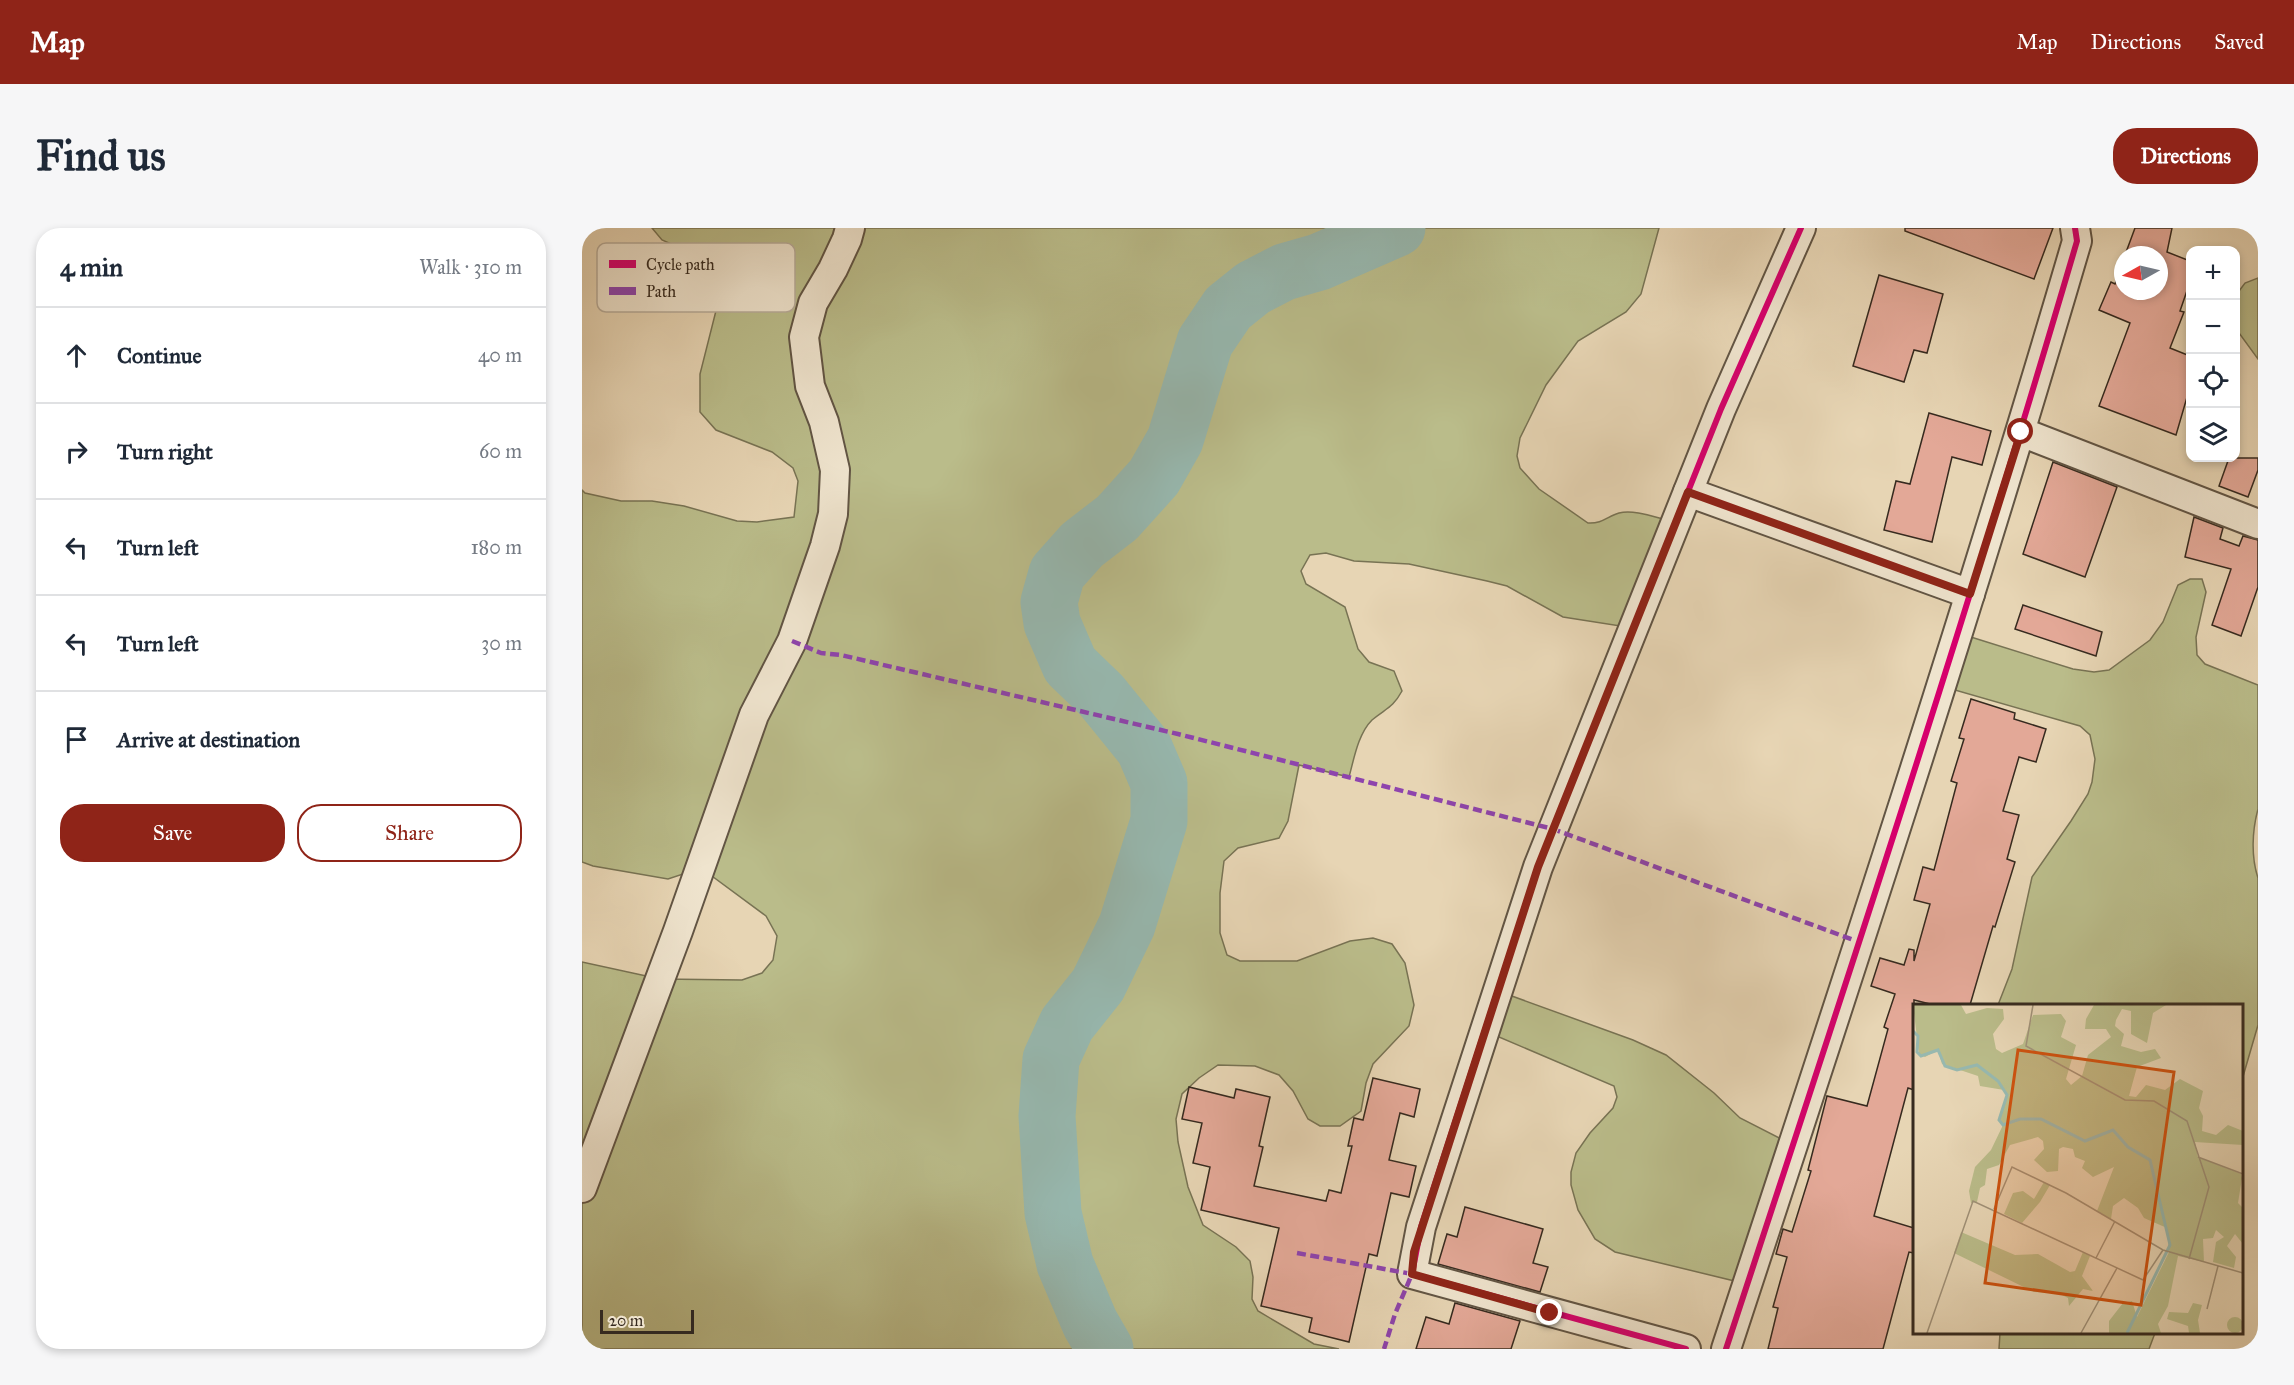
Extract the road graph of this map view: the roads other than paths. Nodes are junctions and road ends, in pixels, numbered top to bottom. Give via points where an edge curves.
1 (850, 228) edge
2 (1801, 228) edge
3 (2075, 228) edge
4 (2021, 432) junction
5 (1688, 492) junction
6 (2258, 524) edge
7 (1970, 594) junction
8 (582, 1188) edge
9 (1686, 1349) edge
10 (1726, 1349) edge

1 - 8 street via 813,303 804,337 810,386 824,422 835,470 833,514 825,546 792,641 754,715
2 - 5 street
3 - 4 street via 2077,241
4 - 6 street
4 - 7 street
5 - 7 street
5 - 9 street via 1538,867 1421,1227 1412,1274
7 - 10 street

